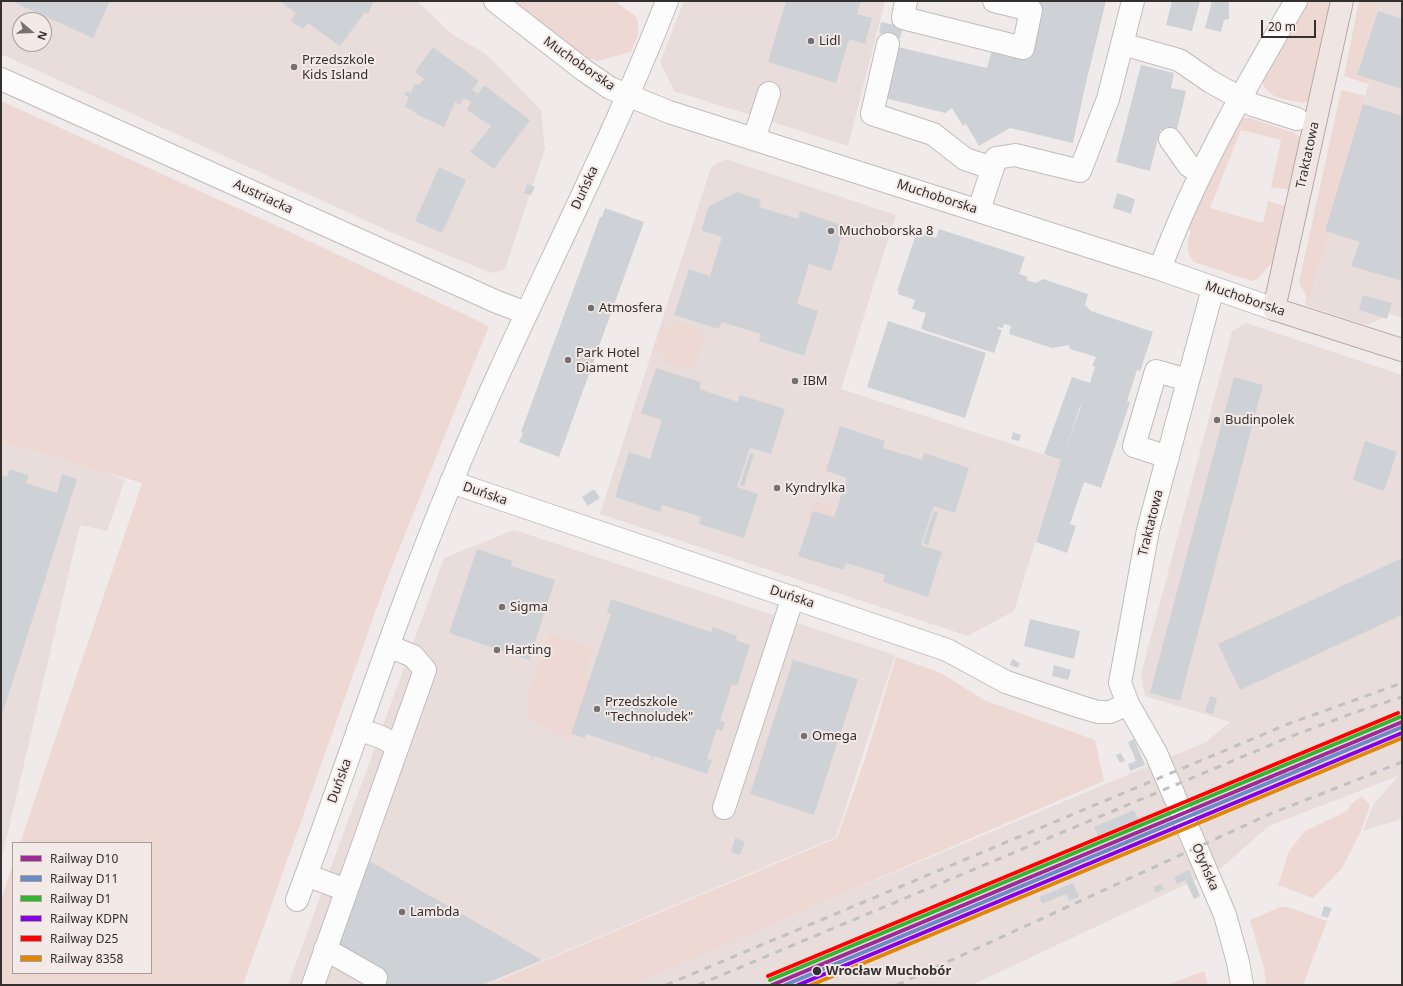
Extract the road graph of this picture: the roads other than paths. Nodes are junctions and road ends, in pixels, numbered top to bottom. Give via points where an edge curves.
1 (495, 1) edge
2 (906, 1) edge
3 (994, 1) edge
4 (1134, 1) edge
5 (1296, 1) edge
6 (1342, 1) edge
7 (664, 2) edge
8 (888, 44) dead end
9 (1122, 44) junction
10 (1, 79) edge
11 (769, 93) dead end
12 (628, 97) junction
13 (1239, 98) junction
14 (1297, 119) dead end
15 (754, 139) junction
16 (1170, 139) dead end
17 (992, 168) junction
18 (1201, 172) junction
19 (979, 210) junction
20 (1160, 269) junction
21 (1213, 288) junction
22 (1274, 309) junction
23 (526, 313) junction
24 (1402, 350) edge
25 (1188, 380) junction
26 (1168, 457) junction
27 (451, 482) junction
28 (793, 597) junction
29 (388, 646) junction
30 (1128, 704) junction
31 (358, 729) junction
32 (398, 746) junction
33 (1156, 753) joint
34 (724, 808) dead end
35 (306, 875) junction
36 (346, 890) junction
37 (297, 900) dead end
38 (325, 949) junction
39 (376, 978) dead end
40 (313, 985) edge
41 (1242, 985) edge

1 - 12 street, Muchoborska via 590,74
2 - 3 street via 902,18 1023,48 1032,10
4 - 9 street
5 - 13 street
6 - 22 main road, Traktatowa
7 - 12 street, Duńska
8 - 17 street via 872,114 933,134 965,159
9 - 13 street via 1178,60
9 - 17 street via 1108,99 1080,171 1015,155 996,158
10 - 23 street, Austriacka via 174,146 486,297
11 - 15 street
12 - 15 street, Muchoborska
12 - 23 street, Duńska
13 - 14 street via 1253,106
13 - 18 street
15 - 19 street, Muchoborska
16 - 18 street via 1189,166
17 - 19 street
18 - 20 street
19 - 20 street, Muchoborska
20 - 21 street, Muchoborska
21 - 22 street, Muchoborska
21 - 25 street, Traktatowa
22 - 24 main road, Muchoborska
23 - 27 street, Duńska
25 - 26 street, Traktatowa
25 - 26 street via 1156,371 1134,446
26 - 30 street, Traktatowa via 1148,530 1120,683
27 - 28 street, Duńska
27 - 29 street, Duńska
28 - 30 street, Duńska via 947,650 1006,682 1081,707 1098,712 1110,712
28 - 34 street
29 - 31 street, Duńska
29 - 32 street via 413,656 425,670
30 - 33 street, Traktatowa
31 - 32 street
31 - 35 street, Duńska
32 - 36 street
33 - 41 street, Otyńska via 1225,915
35 - 36 street
35 - 37 street, Duńska
36 - 38 street
38 - 39 street
38 - 40 street

